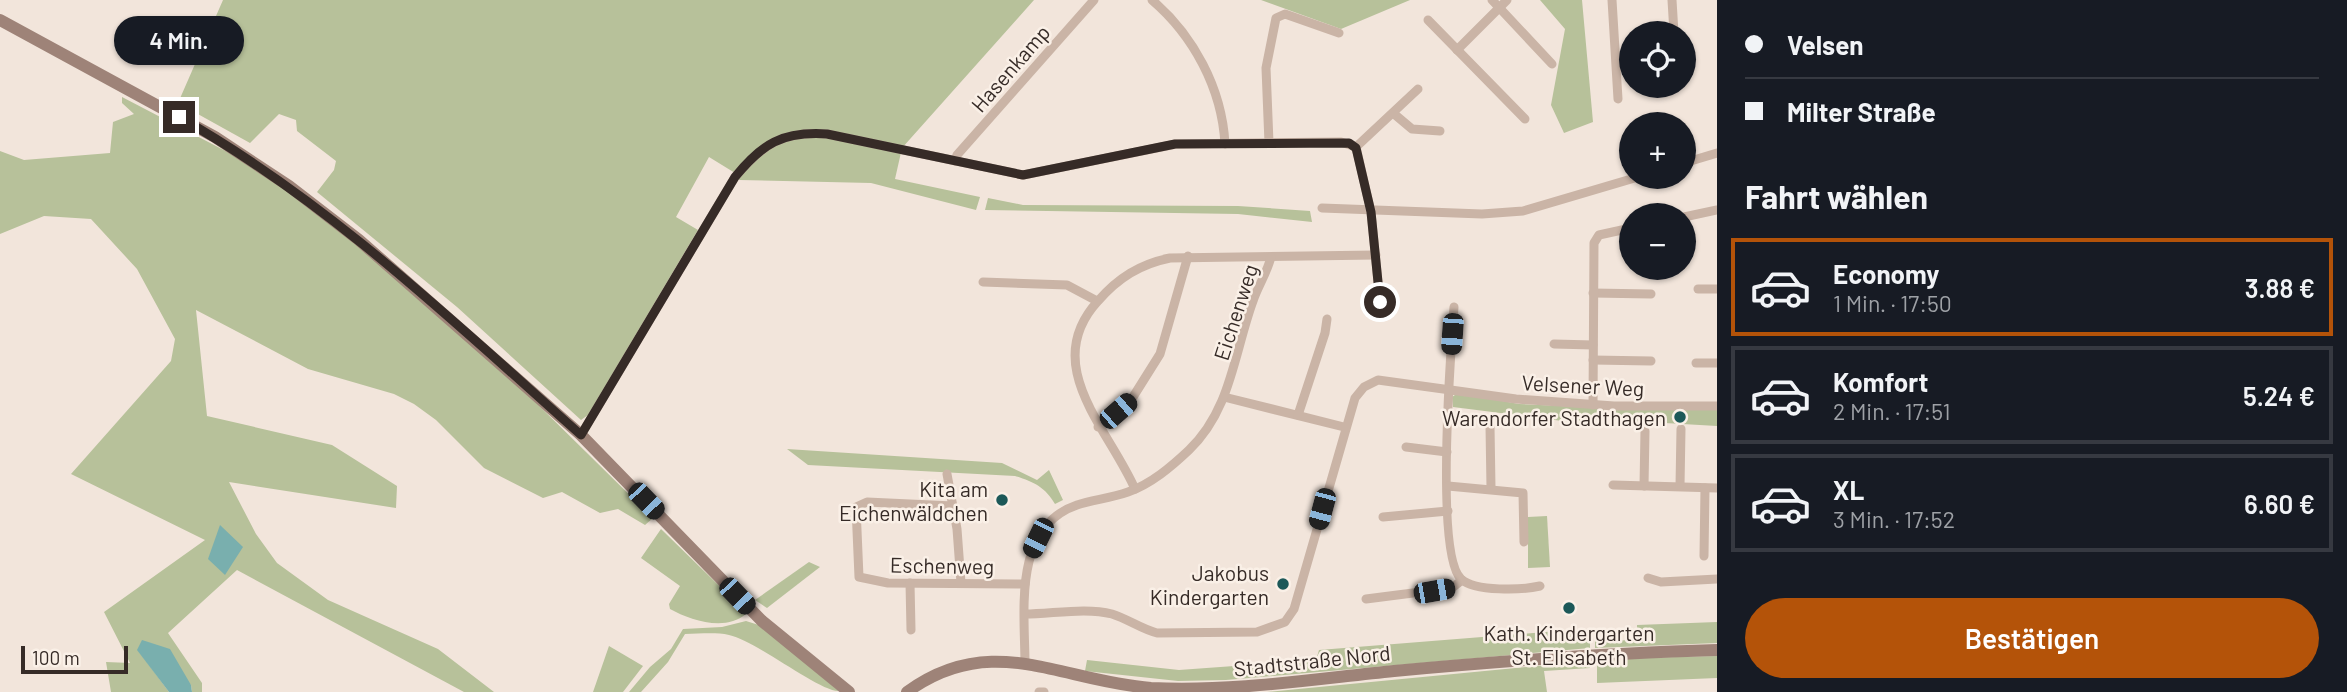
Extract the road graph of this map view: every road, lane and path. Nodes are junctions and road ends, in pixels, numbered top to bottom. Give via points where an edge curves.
1 (1094, 0) edge
2 (1152, 0) edge
3 (1492, 0) edge
4 (1507, 0) edge
5 (1612, 0) edge
6 (1672, 0) edge
7 (1499, 7) junction
8 (0, 20) edge
9 (1428, 20) dead end
10 (1673, 21) edge
11 (1339, 33) dead end
12 (1457, 50) junction
13 (1552, 64) dead end
14 (1418, 89) dead end
15 (1618, 99) dead end
16 (1393, 113) junction
17 (1525, 119) dead end
18 (1440, 131) dead end
19 (1269, 143) junction
20 (1225, 144) junction
21 (1356, 148) junction
22 (1717, 153) edge
23 (1696, 159) edge
24 (955, 161) junction
25 (1619, 183) edge
26 (1322, 208) dead end
27 (1717, 210) edge
28 (1371, 212) junction
29 (1696, 214) edge
30 (1619, 231) edge
31 (1376, 256) junction
32 (1188, 257) junction
33 (1271, 257) junction
34 (983, 282) dead end
35 (1698, 289) dead end
36 (1717, 289) edge
37 (1594, 293) junction
38 (1651, 294) dead end
39 (1097, 301) junction
40 (1380, 302) dead end
41 (1454, 307) dead end
42 (1326, 319) dead end
43 (1553, 344) dead end
44 (1593, 345) junction
45 (1593, 360) junction
46 (1651, 361) dead end
47 (1696, 363) dead end
48 (1717, 363) edge
49 (1448, 389) junction
50 (1224, 397) junction
51 (1593, 405) junction
52 (1717, 406) edge
53 (1298, 415) junction
54 (1490, 426) dead end
55 (1098, 427) junction
56 (1344, 427) junction
57 (1681, 429) dead end
58 (1644, 431) dead end
59 (581, 435) junction
60 (1406, 447) dead end
61 (1447, 452) junction
62 (947, 474) dead end
63 (1613, 485) dead end
64 (1448, 486) junction
65 (1644, 486) junction
66 (1680, 486) junction
67 (1491, 488) junction
68 (1705, 488) junction
69 (1717, 488) edge
70 (1135, 489) junction
71 (953, 506) junction
72 (1448, 510) junction
73 (1383, 517) dead end
74 (1524, 542) dead end
75 (1704, 556) dead end
76 (1648, 578) dead end
77 (1717, 579) edge
78 (1462, 580) junction
79 (910, 583) junction
80 (961, 583) junction
81 (1024, 584) junction
82 (1540, 586) dead end
83 (1366, 598) dead end
84 (1025, 614) junction
85 (911, 630) dead end
86 (1717, 650) edge
87 (1025, 664) junction
88 (913, 690) edge
89 (849, 692) edge

1 - 24 street, Hasenkamp
2 - 20 street via 1184,32 1199,58 1210,82
3 - 7 street
4 - 7 street
5 - 15 street
6 - 10 street
7 - 12 street
7 - 13 street
8 - 59 main road via 215,137 289,186 395,270
9 - 12 street
11 - 19 street via 1285,13 1276,18 1266,68
12 - 17 street
14 - 16 street
16 - 18 street via 1412,130
16 - 21 street
19 - 20 street
19 - 21 street via 1341,142
20 - 24 street via 1175,144 1031,175
21 - 28 street
22 - 23 street
24 - 59 street via 802,132 761,148 735,177
25 - 28 street via 1523,211
26 - 28 street
27 - 29 street
28 - 31 street
30 - 37 street via 1599,235 1594,243
31 - 33 street, Eichenweg
31 - 40 street
32 - 33 street
32 - 39 street via 1159,260 1122,276
32 - 55 street via 1160,354 1133,397
33 - 50 street, Eichenweg via 1252,301
34 - 39 street via 1067,285
35 - 36 street
37 - 38 street
37 - 44 street
39 - 55 street via 1081,326 1074,357
41 - 49 street
42 - 53 street
43 - 44 street
44 - 45 street
45 - 46 street
45 - 51 street
47 - 48 street
49 - 51 street, Velsener Weg
49 - 56 street, Velsener Weg via 1378,380 1355,398
49 - 61 street
50 - 53 street
50 - 70 street, Eichenweg via 1191,448
51 - 52 street, Velsener Weg
53 - 56 street
54 - 67 street
55 - 70 street
56 - 84 street via 1294,609 1284,622 1257,632 1157,633 1101,612
57 - 66 street
58 - 65 street
59 - 89 main road via 762,621
60 - 61 street
61 - 64 street
62 - 71 street
63 - 65 street
64 - 67 street
64 - 72 street
65 - 66 street
66 - 68 street
67 - 74 street via 1523,492
68 - 69 street
68 - 75 street
70 - 81 street, Eichenweg via 1080,504 1059,515 1038,538
71 - 79 street, Eschenweg via 867,502 856,507 859,577
71 - 80 street
72 - 73 street
72 - 78 street via 1455,571
76 - 77 street via 1661,582
78 - 82 street via 1500,589
78 - 83 street via 1452,588
79 - 80 street, Eschenweg
79 - 85 street
80 - 81 street, Eschenweg
81 - 84 street, Eichenweg
84 - 87 street, Eichenweg
86 - 87 main road, Stadtstraße Nord via 1529,658 1204,689 1124,685
87 - 88 main road, Stadtstraße Nord via 962,664 941,670

